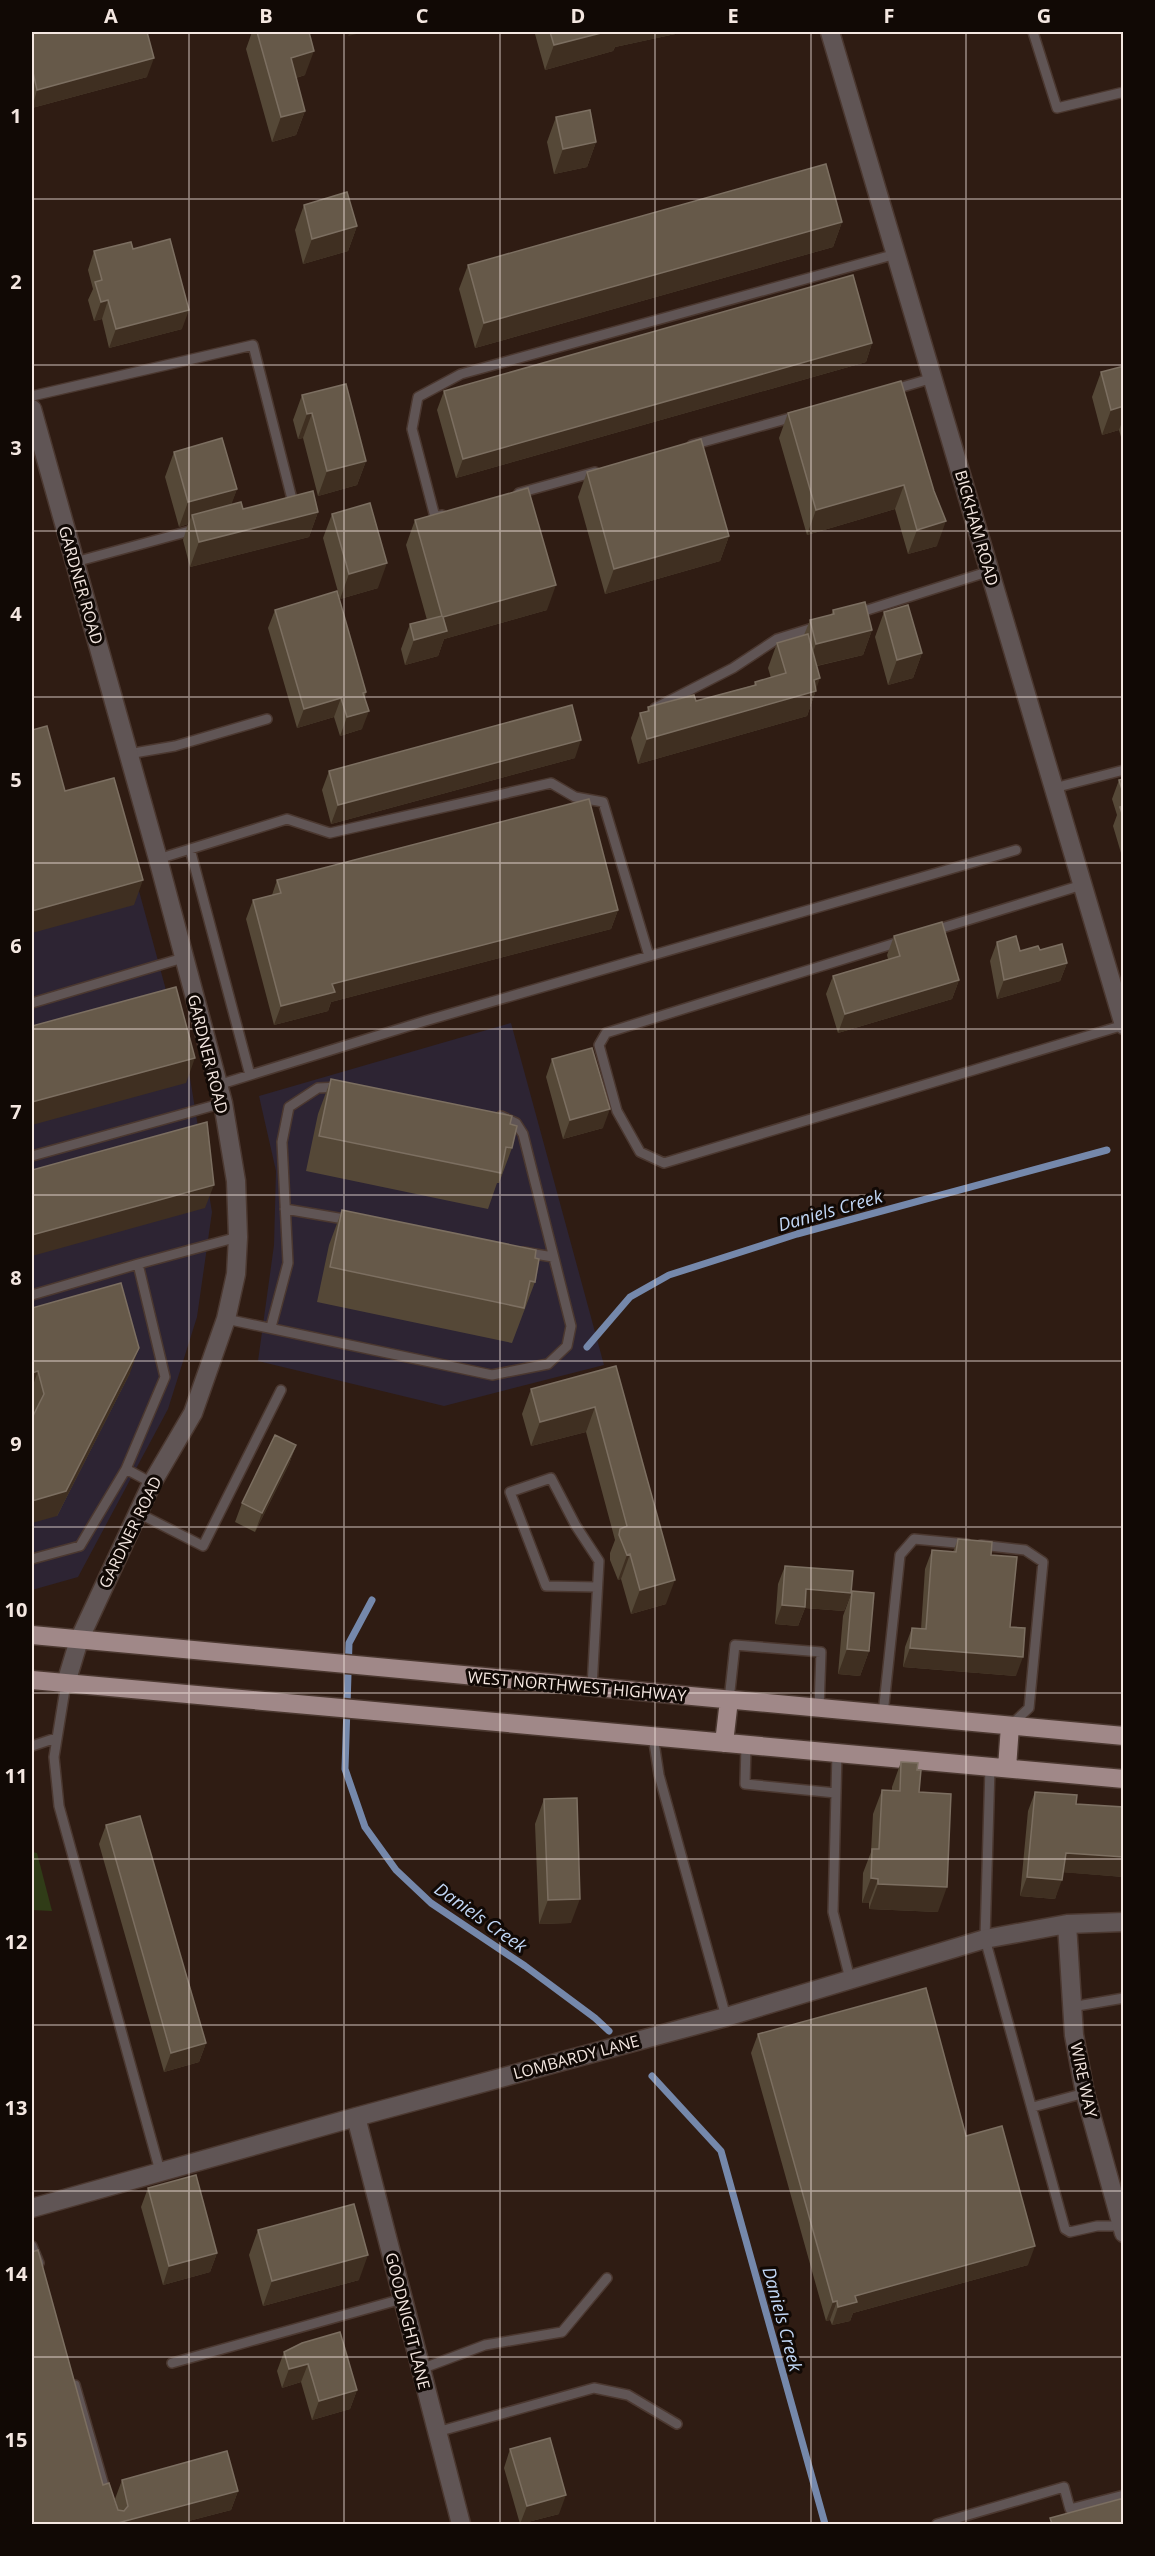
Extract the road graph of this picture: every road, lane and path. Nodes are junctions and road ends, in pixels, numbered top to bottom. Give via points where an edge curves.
1 (830, 32) edge
2 (1033, 32) edge
3 (1124, 92) edge
4 (896, 254) junction
5 (933, 378) junction
6 (887, 391) edge
7 (32, 396) edge
8 (32, 410) edge
9 (808, 413) edge
10 (684, 448) edge
11 (604, 470) edge
12 (514, 495) edge
13 (282, 506) edge
14 (457, 510) edge
15 (206, 526) edge
16 (75, 562) junction
17 (990, 571) junction
18 (843, 618) edge
19 (821, 625) edge
20 (645, 713) edge
21 (267, 719) dead end
22 (128, 754) junction
23 (1124, 770) edge
24 (1054, 788) junction
25 (190, 849) junction
26 (1016, 850) dead end
27 (158, 859) junction
28 (1082, 885) junction
29 (923, 934) edge
30 (912, 938) edge
31 (649, 956) junction
32 (183, 958) junction
33 (32, 1003) edge
34 (1123, 1025) edge
35 (250, 1075) junction
36 (218, 1085) junction
37 (347, 1088) edge
38 (223, 1103) junction
39 (493, 1114) edge
40 (32, 1156) edge
41 (285, 1209) junction
42 (355, 1221) edge
43 (237, 1237) junction
44 (518, 1251) edge
45 (553, 1257) junction
46 (138, 1264) junction
47 (32, 1294) edge
48 (226, 1319) junction
49 (271, 1327) junction
50 (281, 1390) dead end
51 (126, 1469) junction
52 (152, 1483) junction
53 (138, 1513) junction
54 (32, 1559) edge
55 (597, 1587) junction
56 (32, 1635) edge
57 (79, 1640) junction
58 (32, 1680) edge
59 (66, 1683) junction
60 (592, 1687) junction
61 (729, 1700) junction
62 (819, 1708) junction
63 (883, 1714) junction
64 (1010, 1726) junction
65 (653, 1736) junction
66 (1124, 1736) edge
67 (56, 1738) junction
68 (724, 1743) junction
69 (746, 1745) junction
70 (32, 1746) edge
71 (837, 1753) junction
72 (998, 1768) junction
73 (1124, 1779) edge
74 (836, 1793) junction
75 (1124, 1922) edge
76 (1066, 1924) junction
77 (985, 1939) junction
78 (850, 1979) junction
79 (1124, 1998) edge
80 (1071, 2007) junction
81 (726, 2017) junction
82 (1085, 2093) junction
83 (1033, 2107) junction
84 (356, 2117) junction
85 (160, 2171) junction
86 (32, 2208) edge
87 (1123, 2229) edge
88 (32, 2246) edge
89 (42, 2269) edge
90 (607, 2278) dead end
91 (402, 2299) junction
92 (172, 2363) dead end
93 (421, 2369) junction
94 (74, 2380) edge
95 (677, 2424) dead end
96 (437, 2432) junction
97 (1124, 2495) edge
98 (108, 2502) edge
99 (461, 2524) edge
100 (937, 2524) edge

1 - 4 street, BICKHAM ROAD
2 - 3 lane via 1057,108
4 - 5 street, BICKHAM ROAD
4 - 14 lane via 461,374 418,397 412,429 435,517
5 - 6 lane
5 - 17 street, BICKHAM ROAD
7 - 13 lane via 253,345 293,503
8 - 16 street, GARDNER ROAD
9 - 10 lane
11 - 12 lane
15 - 16 lane
16 - 22 street, GARDNER ROAD
17 - 18 lane
17 - 24 street, BICKHAM ROAD
19 - 20 lane via 777,639 733,668
21 - 22 lane via 176,746
22 - 27 street, GARDNER ROAD
23 - 24 lane
24 - 28 street, BICKHAM ROAD
25 - 27 lane
25 - 31 lane via 287,819 330,833 551,783 574,797 603,802
25 - 35 lane
26 - 31 lane
27 - 32 street, GARDNER ROAD
28 - 29 lane
28 - 34 street, BICKHAM ROAD
30 - 34 lane via 606,1033 599,1045 617,1111 640,1152 664,1163
31 - 35 lane
32 - 33 lane
32 - 36 street, GARDNER ROAD
35 - 36 lane
36 - 38 street, GARDNER ROAD
37 - 41 lane via 318,1088 289,1107 282,1142
38 - 40 lane
38 - 43 street, GARDNER ROAD via 236,1181
39 - 45 lane via 516,1123 523,1134
41 - 42 lane
41 - 49 lane via 288,1263
43 - 46 lane
43 - 48 street, GARDNER ROAD via 236,1274
44 - 45 lane
45 - 49 lane via 571,1326 567,1346 548,1364 492,1375
46 - 47 lane
46 - 51 lane via 165,1377
48 - 49 lane
48 - 52 street, GARDNER ROAD via 193,1413
50 - 53 lane via 203,1546
51 - 52 lane
51 - 54 lane via 80,1546
52 - 53 street, GARDNER ROAD
53 - 57 street, GARDNER ROAD
55 - 55 lane via 599,1561 552,1478 510,1492 546,1586
55 - 60 lane
56 - 57 main road, WEST NORTHWEST HIGHWAY
57 - 59 street, GARDNER ROAD
57 - 60 main road, WEST NORTHWEST HIGHWAY
58 - 59 main road
59 - 65 main road
59 - 67 lane
60 - 61 main road, WEST NORTHWEST HIGHWAY
61 - 62 main road, WEST NORTHWEST HIGHWAY
61 - 62 lane via 735,1645 821,1652
61 - 68 main road
62 - 63 main road, WEST NORTHWEST HIGHWAY
63 - 64 main road, WEST NORTHWEST HIGHWAY
63 - 64 lane via 900,1556 914,1539 1025,1550 1043,1562 1029,1708
64 - 66 main road, WEST NORTHWEST HIGHWAY
64 - 72 main road
65 - 68 main road
65 - 81 lane via 659,1775
67 - 70 lane
67 - 85 lane via 59,1806
68 - 69 main road
69 - 71 main road
69 - 74 lane via 745,1784
71 - 72 main road
71 - 74 lane
72 - 73 main road
72 - 77 lane
74 - 78 lane via 833,1912
75 - 76 street, LOMBARDY LANE
76 - 77 street, LOMBARDY LANE
76 - 80 street, WIRE WAY
77 - 78 street, LOMBARDY LANE
77 - 83 lane
78 - 81 street, LOMBARDY LANE
79 - 80 lane
80 - 82 street, WIRE WAY
81 - 84 street, LOMBARDY LANE
82 - 83 lane
82 - 87 street, WIRE WAY
83 - 87 lane via 1065,2229
84 - 85 street, LOMBARDY LANE
84 - 91 street, GOODNIGHT LANE
85 - 86 street, LOMBARDY LANE
88 - 89 lane
90 - 93 lane via 562,2332 485,2344
91 - 92 lane
91 - 93 street, GOODNIGHT LANE
93 - 96 street, GOODNIGHT LANE
94 - 98 lane
95 - 96 lane via 628,2396 594,2388
96 - 99 street, GOODNIGHT LANE
97 - 100 lane via 1070,2510 1064,2487

